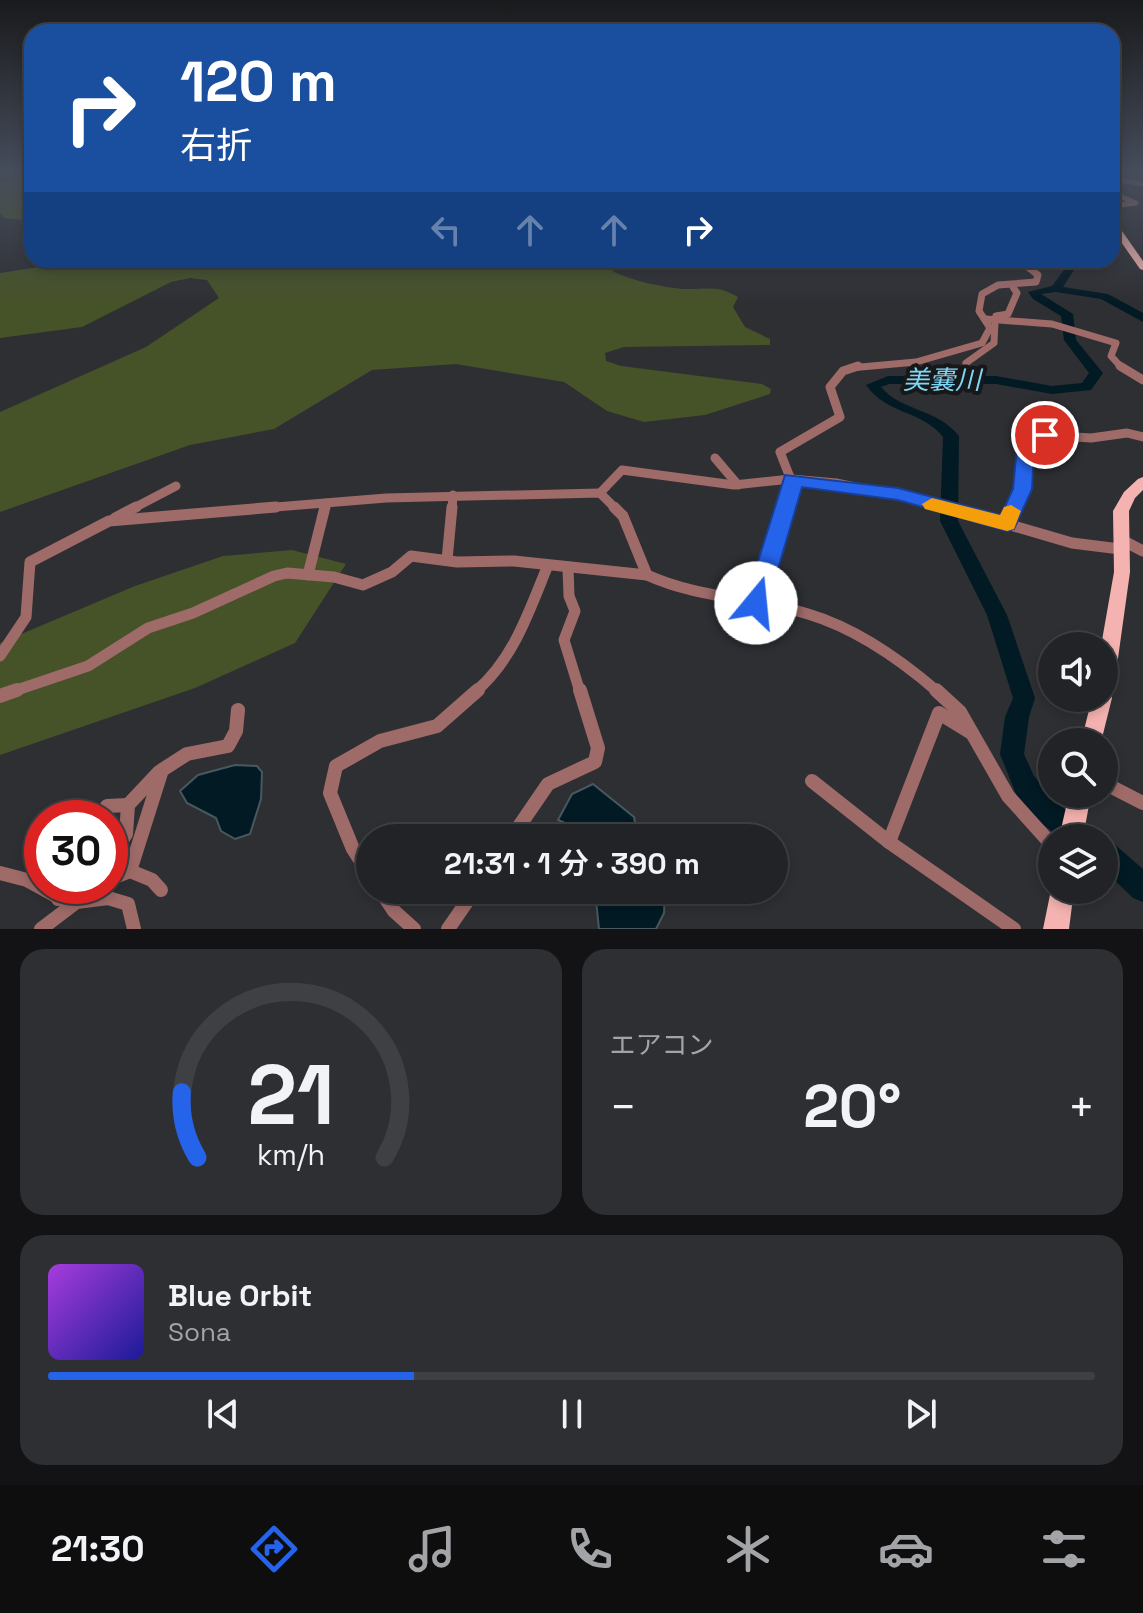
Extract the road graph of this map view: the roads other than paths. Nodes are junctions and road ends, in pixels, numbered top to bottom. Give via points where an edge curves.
1 (1120, 234) edge
2 (1143, 267) edge
3 (1033, 268) edge
4 (1013, 287) dead end
5 (990, 320) junction
6 (966, 363) dead end
7 (1143, 380) edge
8 (818, 422) dead end
9 (808, 434) junction
10 (1143, 437) edge
11 (715, 458) dead end
12 (791, 479) junction
13 (1143, 482) edge
14 (738, 485) junction
15 (176, 486) dead end
16 (600, 493) junction
17 (453, 495) junction
18 (326, 503) junction
19 (109, 521) junction
20 (1007, 524) junction
21 (1120, 544) junction
22 (1143, 551) edge
23 (447, 560) junction
24 (548, 565) junction
25 (568, 568) junction
26 (308, 575) junction
27 (647, 575) junction
28 (756, 603) junction
29 (1113, 632) edge
30 (0, 656) edge
31 (0, 696) edge
32 (238, 710) dead end
33 (973, 734) junction
34 (162, 770) junction
35 (812, 781) dead end
36 (1118, 790) edge
37 (1143, 803) edge
38 (128, 805) joint
39 (521, 824) edge
40 (128, 826) edge
41 (1038, 829) edge
42 (889, 842) junction
43 (356, 854) edge
44 (130, 871) joint
45 (0, 873) edge
46 (24, 876) edge
47 (161, 890) dead end
48 (63, 904) edge
49 (128, 904) edge
50 (389, 904) edge
51 (465, 904) edge
52 (1060, 904) edge
53 (41, 929) edge
54 (134, 929) edge
55 (414, 929) edge
56 (448, 929) edge
57 (1014, 929) edge
58 (1056, 929) edge

1 - 2 main road
3 - 5 street via 1036,282 994,284 979,303 979,314
4 - 5 street via 1017,293 1008,314
5 - 6 street via 998,335 993,348
5 - 7 street via 1059,325 1116,343 1111,356 1115,362
5 - 9 street via 989,333 976,347 915,362 863,364 837,375 830,384 840,417
8 - 9 street
9 - 12 street via 780,452
10 - 20 street via 1045,435 1030,442 1022,489
11 - 14 street
12 - 14 street
12 - 20 street via 864,487
12 - 28 street
13 - 21 main road via 1124,503
14 - 16 street via 622,470
15 - 19 street
16 - 17 street
16 - 27 street via 623,516
17 - 18 street
17 - 23 street
18 - 19 street
18 - 26 street
19 - 30 street via 30,562 26,617
20 - 21 street via 1072,543
21 - 22 street
21 - 29 main road
23 - 24 street
23 - 26 street via 411,556 363,585
24 - 25 street
24 - 43 street via 516,641 494,676 437,726 380,741 336,766 330,793
25 - 27 street
25 - 39 street via 575,611 564,640 598,748 595,762 548,784
26 - 31 street via 274,576 148,628 88,666
27 - 28 street via 669,585
28 - 33 street via 809,614 908,666 960,712
32 - 34 street via 228,746 187,754
33 - 41 street via 1008,796
33 - 42 street via 939,713
34 - 38 street
34 - 44 street
35 - 42 street
36 - 37 street
38 - 40 street
42 - 57 street
44 - 47 street
45 - 46 street
48 - 53 street
49 - 54 street
50 - 55 street
51 - 56 street
52 - 58 main road

